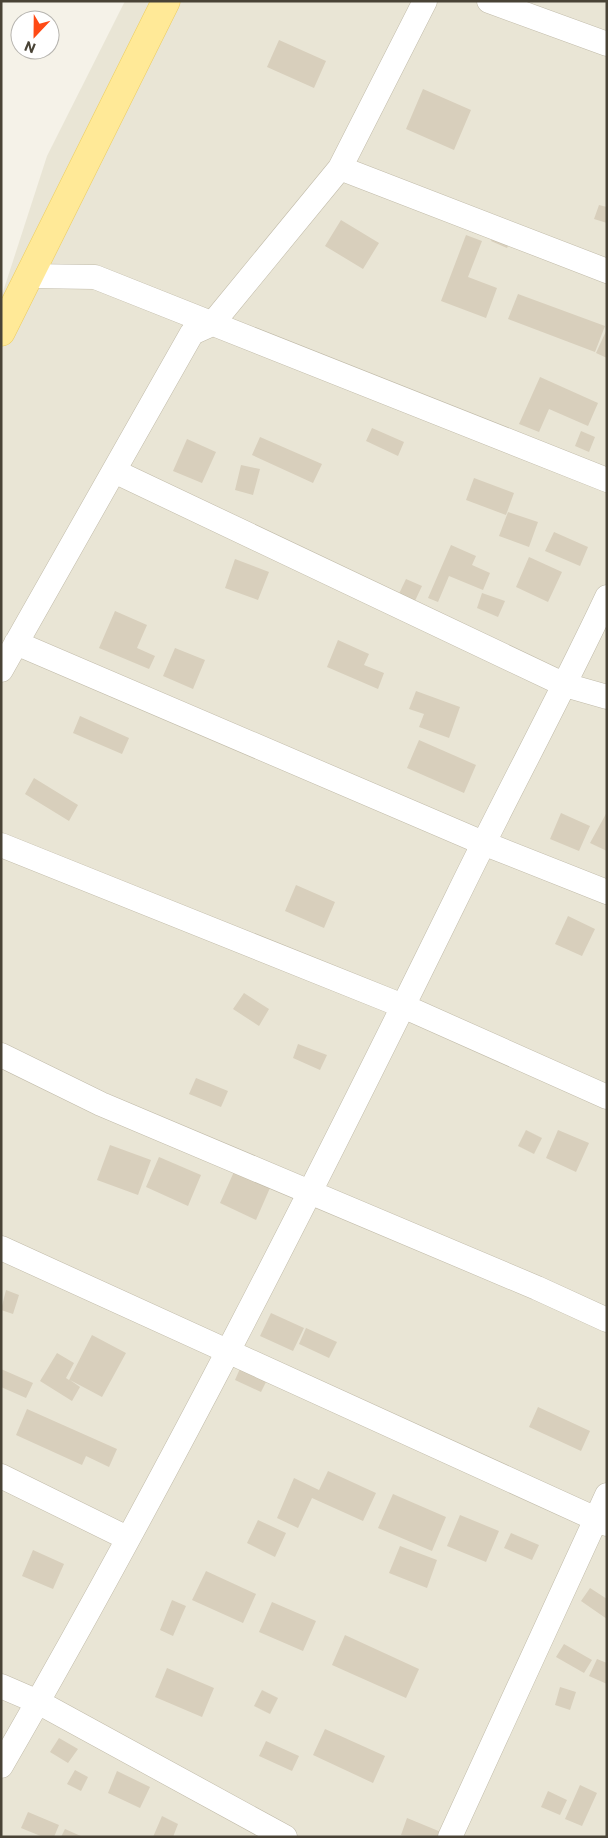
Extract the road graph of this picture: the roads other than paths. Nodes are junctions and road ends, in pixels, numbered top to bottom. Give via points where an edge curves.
1 (166, 1) edge
2 (425, 1) edge
3 (489, 1) edge
4 (607, 44) edge
5 (340, 168) junction
6 (607, 271) edge
7 (29, 276) junction
8 (212, 324) junction
9 (1, 332) edge
10 (114, 471) junction
11 (607, 480) edge
12 (607, 597) edge
13 (16, 644) junction
14 (1, 670) edge
15 (565, 685) junction
16 (607, 697) edge
17 (483, 844) junction
18 (1, 845) edge
19 (607, 892) edge
20 (403, 1006) junction
21 (1, 1055) edge
22 (607, 1097) edge
23 (310, 1192) junction
24 (1, 1248) edge
25 (607, 1320) edge
26 (227, 1350) junction
27 (1, 1476) edge
28 (607, 1495) edge
29 (601, 1521) edge
30 (127, 1538) junction
31 (1, 1686) edge
32 (38, 1702) junction
33 (1, 1766) edge
34 (285, 1837) edge
35 (450, 1837) edge

1 - 7 main road
2 - 5 street
3 - 4 street
5 - 6 street
5 - 8 street
7 - 8 street via 94,277
7 - 9 main road
8 - 10 street via 192,333
8 - 11 street
10 - 13 street
10 - 15 street
12 - 15 street
13 - 14 street
13 - 17 street
15 - 16 street
15 - 17 street
17 - 19 street
17 - 20 street
18 - 20 street
20 - 22 street
20 - 23 street
21 - 23 street via 101,1104
23 - 25 street
23 - 26 street
24 - 26 street
26 - 29 street
26 - 30 street
27 - 30 street
28 - 29 street
29 - 35 street
30 - 32 street
31 - 32 street
32 - 33 street
32 - 34 street

